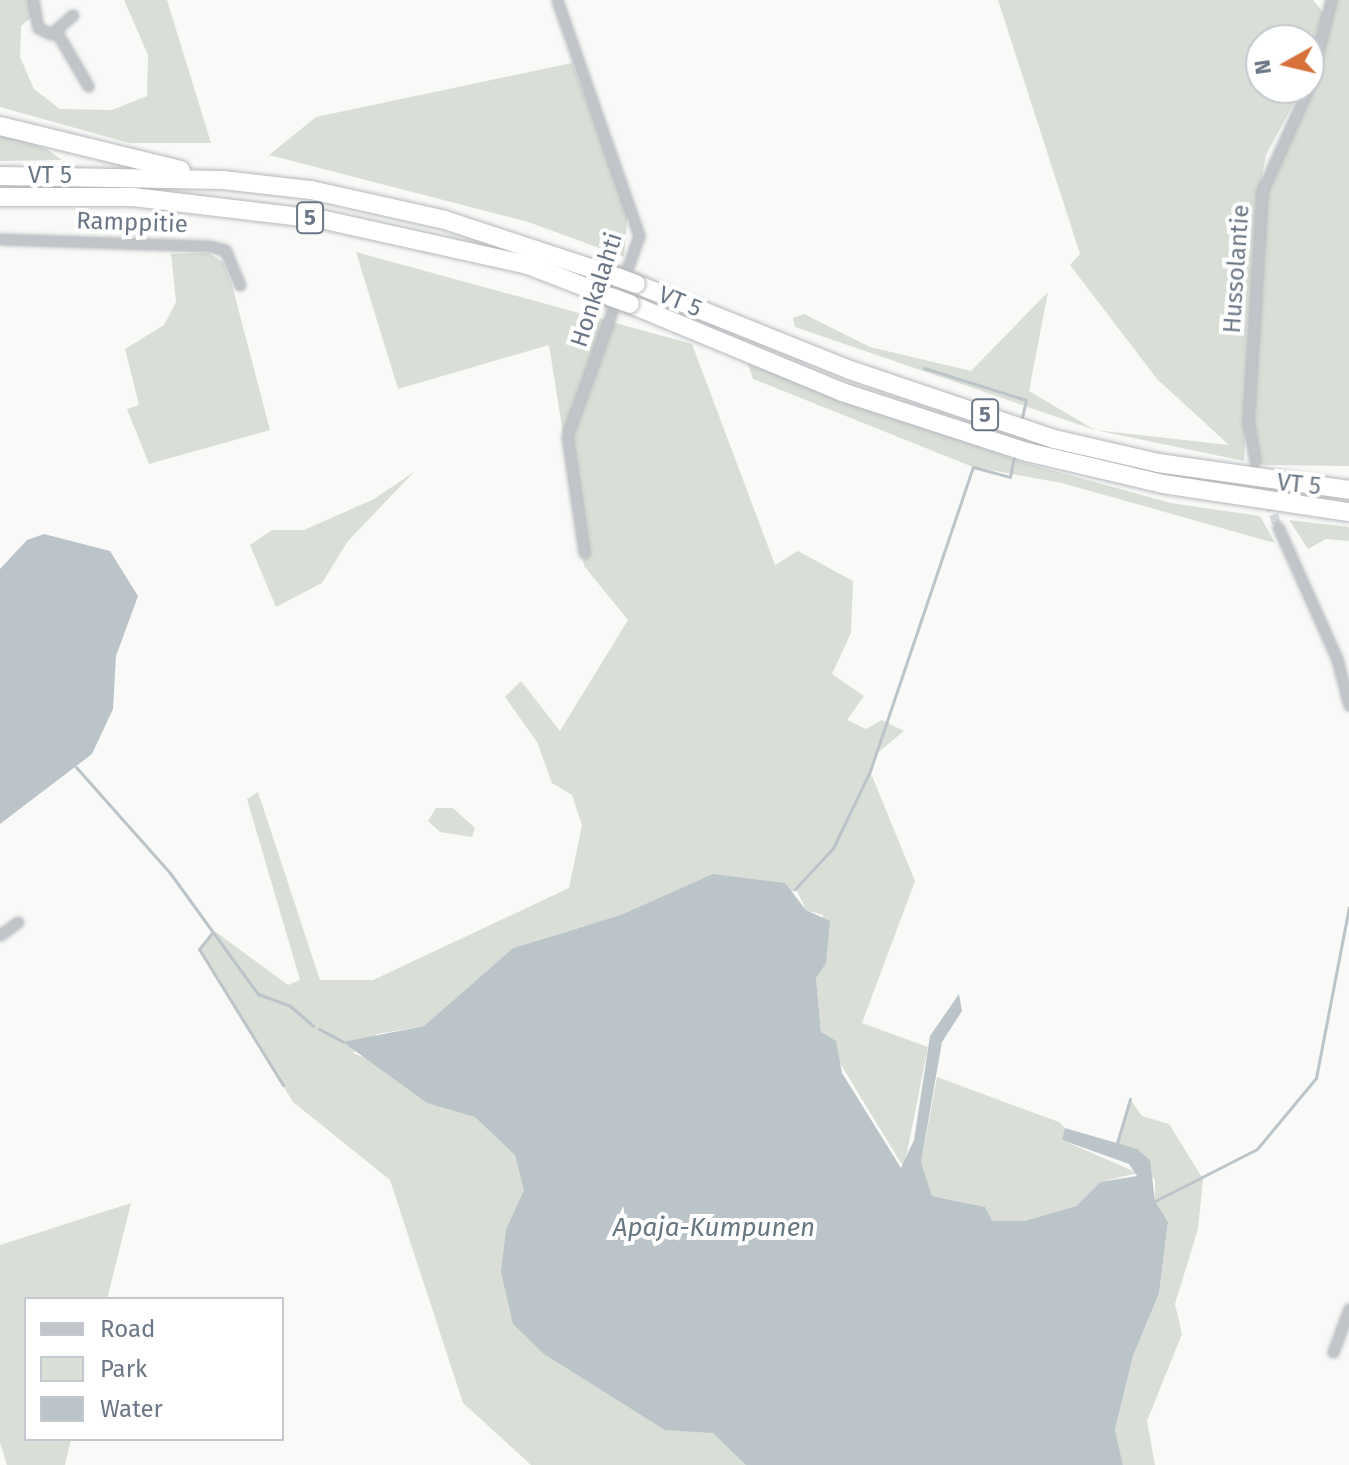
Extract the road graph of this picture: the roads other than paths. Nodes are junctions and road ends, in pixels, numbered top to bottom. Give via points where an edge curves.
1 (33, 0) edge
2 (557, 0) edge
3 (1331, 0) edge
4 (73, 15) dead end
5 (1325, 24) edge
6 (56, 31) junction
7 (88, 86) dead end
8 (1300, 104) edge
9 (0, 126) edge
10 (0, 176) edge
11 (223, 180) junction
12 (0, 197) edge
13 (0, 239) edge
14 (240, 285) dead end
15 (1255, 461) dead end
16 (1349, 490) edge
17 (1349, 512) edge
18 (1278, 527) tunnel mouth
19 (584, 553) dead end
20 (1349, 705) edge
21 (18, 922) dead end
22 (0, 935) edge
23 (1349, 1309) edge
24 (1333, 1352) dead end

1 - 6 street via 38,28
2 - 19 street, Honkalahti via 639,236 567,436
3 - 5 street, Hussolantie
4 - 6 street
6 - 7 street
8 - 15 street, Hussolantie via 1262,191 1248,423
9 - 11 highway
10 - 11 highway, VT 5 / 5
11 - 16 highway, VT 5 / 5, bridge via 445,220 617,277 850,370 1054,439 1158,463
12 - 17 highway, VT 5 / 5, bridge via 133,197 325,220 528,265 842,392 1027,452 1163,484
13 - 14 street, Ramppitie via 210,246 225,250
18 - 20 street via 1337,659
21 - 22 street
23 - 24 street

